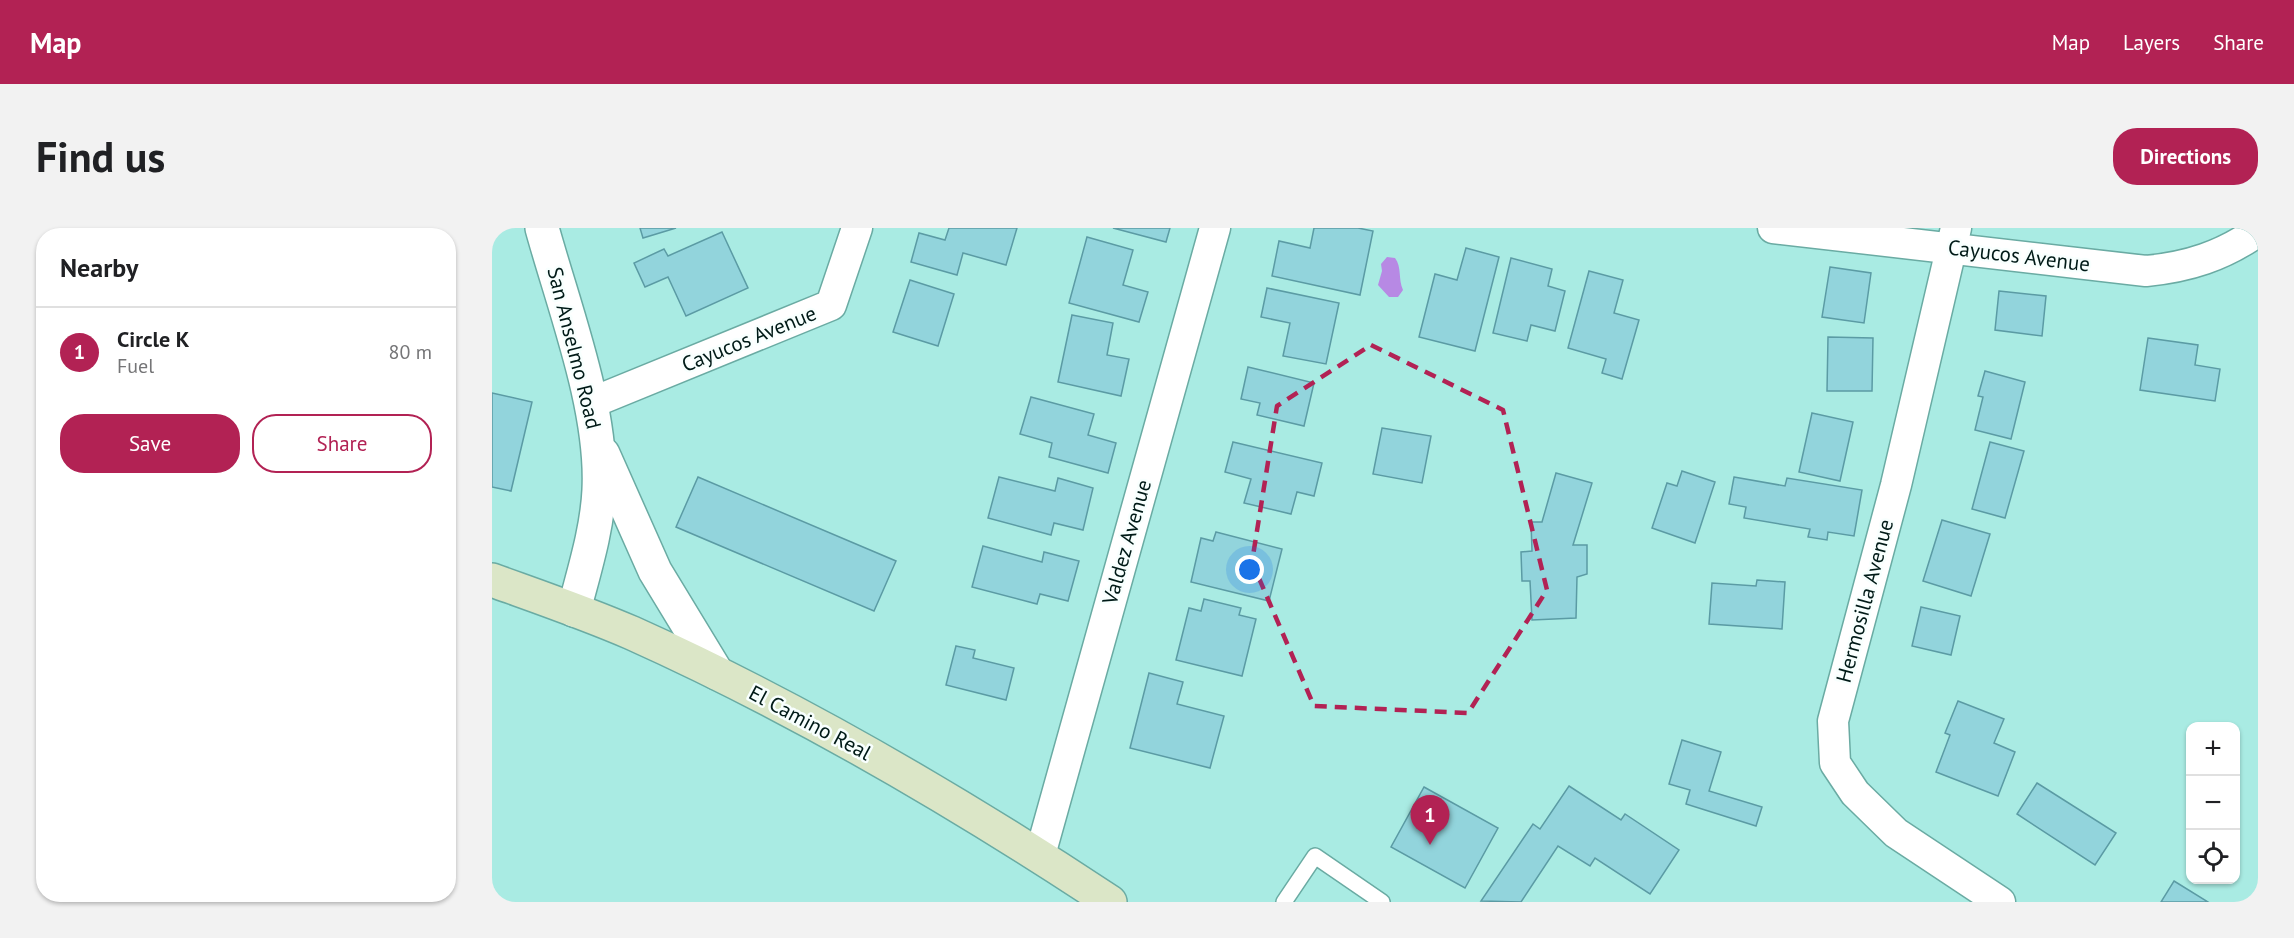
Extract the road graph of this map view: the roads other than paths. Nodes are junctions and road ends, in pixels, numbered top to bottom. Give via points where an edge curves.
1 (542, 228) edge
2 (857, 228) edge
3 (1215, 228) edge
4 (1773, 228) edge
5 (2258, 231) edge
6 (1953, 238) edge
7 (591, 403) junction
8 (598, 444) junction
9 (492, 580) edge
10 (574, 610) junction
11 (717, 673) junction
12 (1040, 855) junction
13 (1110, 902) edge
14 (1284, 902) edge
15 (1382, 902) edge
16 (2000, 902) edge

1 - 7 street, San Anselmo Road
2 - 7 street, Cayucos Avenue via 831,305
3 - 12 street, Valdez Avenue
4 - 6 street, Cayucos Avenue
5 - 6 street, Cayucos Avenue via 2211,258 2179,268 2146,271
6 - 16 street, Hermosilla Avenue via 1896,485 1833,721 1834,763 1855,793 1896,833
7 - 8 street, San Anselmo Road
8 - 10 street, San Anselmo Road via 599,491 592,541
8 - 11 street via 655,571
9 - 10 main road, El Camino Real
10 - 11 main road, El Camino Real
11 - 12 main road, El Camino Real via 889,764
12 - 13 main road, El Camino Real
14 - 15 lane via 1315,856

